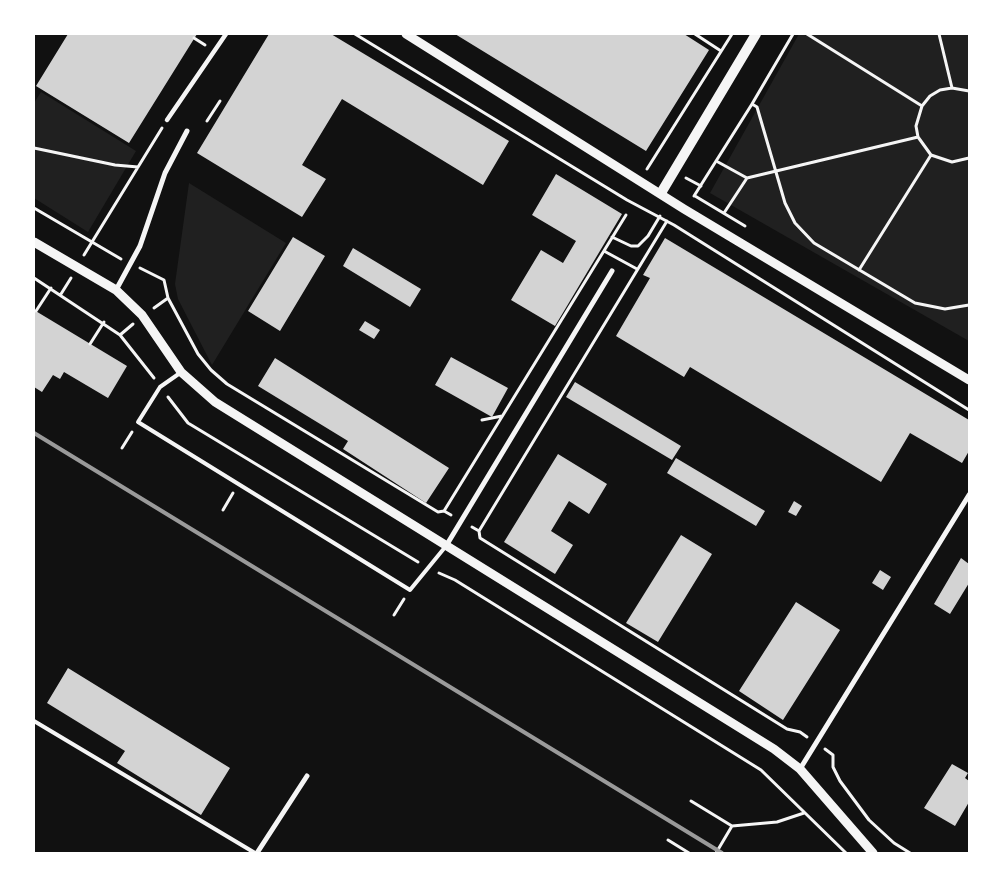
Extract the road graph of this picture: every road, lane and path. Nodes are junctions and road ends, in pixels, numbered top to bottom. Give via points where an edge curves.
1 (226, 34) edge
2 (354, 34) edge
3 (406, 34) edge
4 (695, 34) edge
5 (732, 34) edge
6 (756, 34) edge
7 (792, 34) edge
8 (807, 34) edge
9 (939, 34) edge
10 (721, 51) junction
11 (952, 88) junction
12 (969, 91) edge
13 (220, 101) dead end
14 (752, 104) junction
15 (922, 106) junction
16 (167, 120) joint
17 (207, 121) dead end
18 (187, 130) dead end
19 (918, 137) junction
20 (34, 148) edge
21 (931, 155) junction
22 (969, 158) edge
23 (718, 162) junction
24 (138, 167) junction
25 (776, 171) junction
26 (747, 178) junction
27 (640, 180) junction
28 (660, 193) junction
29 (627, 200) junction
30 (34, 208) edge
31 (684, 209) junction
32 (724, 214) dead end
33 (626, 215) dead end
34 (660, 216) junction
35 (667, 221) junction
36 (674, 225) junction
37 (612, 236) junction
38 (34, 242) edge
39 (91, 243) junction
40 (132, 264) junction
41 (859, 270) junction
42 (612, 271) dead end
43 (34, 278) edge
44 (51, 288) junction
45 (116, 290) junction
46 (969, 305) edge
47 (36, 311) dead end
48 (104, 322) junction
49 (90, 344) dead end
50 (181, 372) junction
51 (969, 380) edge
52 (160, 387) junction
53 (969, 410) edge
54 (503, 416) junction
55 (482, 420) dead end
56 (138, 422) junction
57 (122, 448) dead end
58 (969, 495) edge
59 (226, 506) dead end
60 (223, 510) dead end
61 (444, 511) junction
62 (462, 521) junction
63 (479, 532) junction
64 (446, 546) junction
65 (426, 567) junction
66 (410, 590) junction
67 (394, 614) dead end
68 (34, 721) edge
69 (816, 744) junction
70 (800, 768) junction
71 (307, 776) dead end
72 (691, 801) dead end
73 (804, 813) junction
74 (732, 826) junction
75 (668, 840) dead end
76 (256, 853) edge
77 (689, 853) edge
78 (716, 853) edge
79 (846, 853) edge
80 (873, 853) edge
81 (910, 853) edge

1 - 16 street
2 - 29 path
3 - 27 street
4 - 10 path
5 - 10 path
6 - 28 main road
7 - 14 path
8 - 15 path
9 - 11 path
10 - 27 path
11 - 12 path
11 - 15 path via 940,90
13 - 17 path
14 - 23 path
14 - 25 path via 756,107
15 - 19 path via 917,116
16 - 24 path
18 - 40 street via 165,173
19 - 21 path
19 - 25 path
20 - 24 path
21 - 22 path via 952,162
21 - 41 path
23 - 26 path
23 - 31 path
24 - 39 path
25 - 26 path
25 - 41 path via 788,212 803,234
26 - 32 path
27 - 28 street
27 - 29 path
28 - 31 street
29 - 34 path
30 - 39 path
31 - 36 path
31 - 51 street
33 - 37 path
34 - 35 path
34 - 37 path via 638,246 631,246
35 - 36 path
35 - 63 path
36 - 53 path
37 - 54 path
38 - 45 street
39 - 40 path
40 - 45 street
40 - 61 path via 164,280 168,298 198,354 227,384 438,512
41 - 46 path via 923,306 945,310
42 - 62 street
43 - 44 path
44 - 47 path
44 - 48 path
45 - 50 street via 142,315
48 - 49 path
48 - 52 path via 120,335
50 - 52 lane
50 - 64 street via 215,402
52 - 56 lane
52 - 65 path via 188,423
54 - 55 path
54 - 61 path
56 - 57 path
56 - 66 lane
58 - 69 street
59 - 60 path
61 - 62 path
62 - 63 path
62 - 64 street
63 - 69 path via 480,538
64 - 65 lane
64 - 70 street
65 - 66 lane
65 - 73 path via 455,580 761,770
66 - 67 path
68 - 76 lane
69 - 70 street
69 - 81 path via 833,755 833,767 840,781 869,820
70 - 80 street
71 - 76 street
72 - 74 path
73 - 74 path via 777,822
73 - 79 path
74 - 78 path
75 - 77 path

